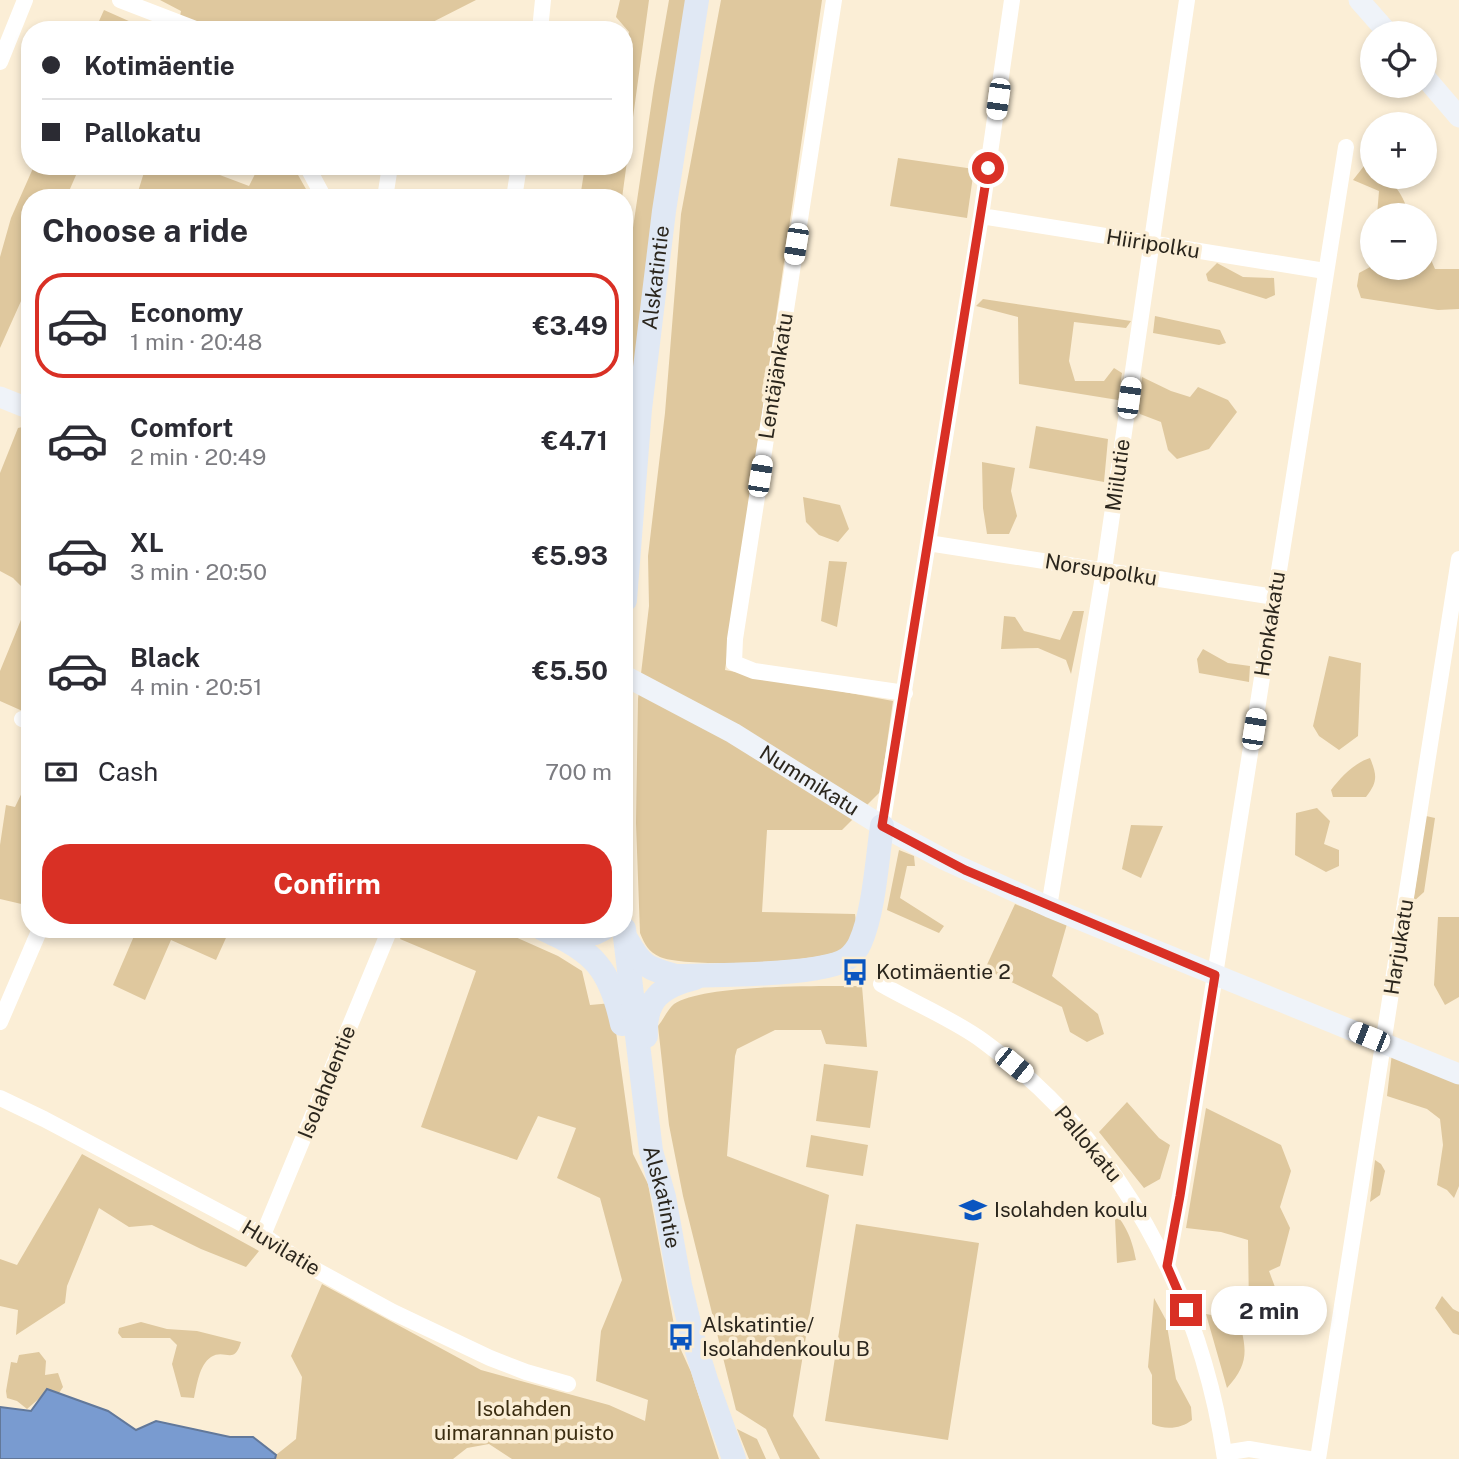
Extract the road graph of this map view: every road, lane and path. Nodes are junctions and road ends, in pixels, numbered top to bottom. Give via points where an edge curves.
1 (25, 0) edge
2 (120, 0) edge
3 (543, 0) edge
4 (697, 0) edge
5 (834, 0) edge
6 (1012, 0) edge
7 (1187, 0) edge
8 (1359, 0) edge
9 (175, 21) edge
10 (541, 21) edge
11 (1377, 21) edge
12 (0, 62) edge
13 (1437, 91) edge
14 (1459, 117) edge
15 (1346, 147) dead end
16 (981, 216) junction
17 (1152, 244) junction
18 (1325, 271) junction
19 (0, 397) edge
20 (21, 405) edge
21 (633, 504) edge
22 (928, 543) junction
23 (1459, 559) edge
24 (1104, 570) junction
25 (1274, 597) junction
26 (633, 680) edge
27 (905, 692) junction
28 (882, 826) junction
29 (1049, 907) junction
30 (36, 938) edge
31 (386, 938) edge
32 (558, 938) edge
33 (618, 938) edge
34 (622, 938) edge
35 (706, 975) junction
36 (1215, 975) junction
37 (881, 984) dead end
38 (0, 1023) edge
39 (1383, 1042) junction
40 (1459, 1074) edge
41 (0, 1098) edge
42 (651, 1151) junction
43 (664, 1197) junction
44 (263, 1235) junction
45 (1167, 1266) junction
46 (568, 1384) dead end
47 (1225, 1456) edge
48 (734, 1459) edge
49 (1309, 1459) edge
50 (1318, 1459) edge

1 - 12 street
2 - 9 street
3 - 10 street
4 - 21 main road, Alskatintie via 664,211
5 - 27 street, Lentäjänkatu via 734,663 754,671
6 - 16 street
7 - 17 street, Miilutie
8 - 11 street
13 - 14 street
15 - 18 street, Honkakatu
16 - 17 street, Hiiripolku
16 - 22 street
17 - 18 street, Hiiripolku
17 - 24 street, Miilutie
18 - 25 street, Honkakatu
19 - 20 street
22 - 24 street, Norsupolku
22 - 27 street
23 - 39 street, Harjukatu
24 - 25 street, Norsupolku
24 - 29 street, Miilutie
25 - 36 street, Honkakatu
26 - 28 street, Nummikatu via 733,733
27 - 28 street
28 - 29 street, Nummikatu
28 - 35 main road via 867,922 859,945 847,959 803,970
29 - 36 street, Nummikatu
30 - 38 street
31 - 44 street, Isolahdentie
32 - 42 main road via 596,960 606,974 617,1000
33 - 42 main road, Alskatintie
34 - 35 main road via 640,962 656,971
35 - 43 main road via 665,989 652,1001 648,1013 647,1052
36 - 39 street, Nummikatu
36 - 45 street, Honkakatu
37 - 45 street, Pallokatu via 981,1039 1030,1079 1080,1130 1118,1179
39 - 40 street, Nummikatu
39 - 50 street, Harjukatu
41 - 44 street, Huvilatie
42 - 43 main road, Alskatintie
43 - 48 main road, Alskatintie via 692,1335
44 - 46 street, Huvilatie via 338,1283 452,1342
45 - 47 street, Pallokatu via 1200,1354
47 - 49 street via 1249,1449

